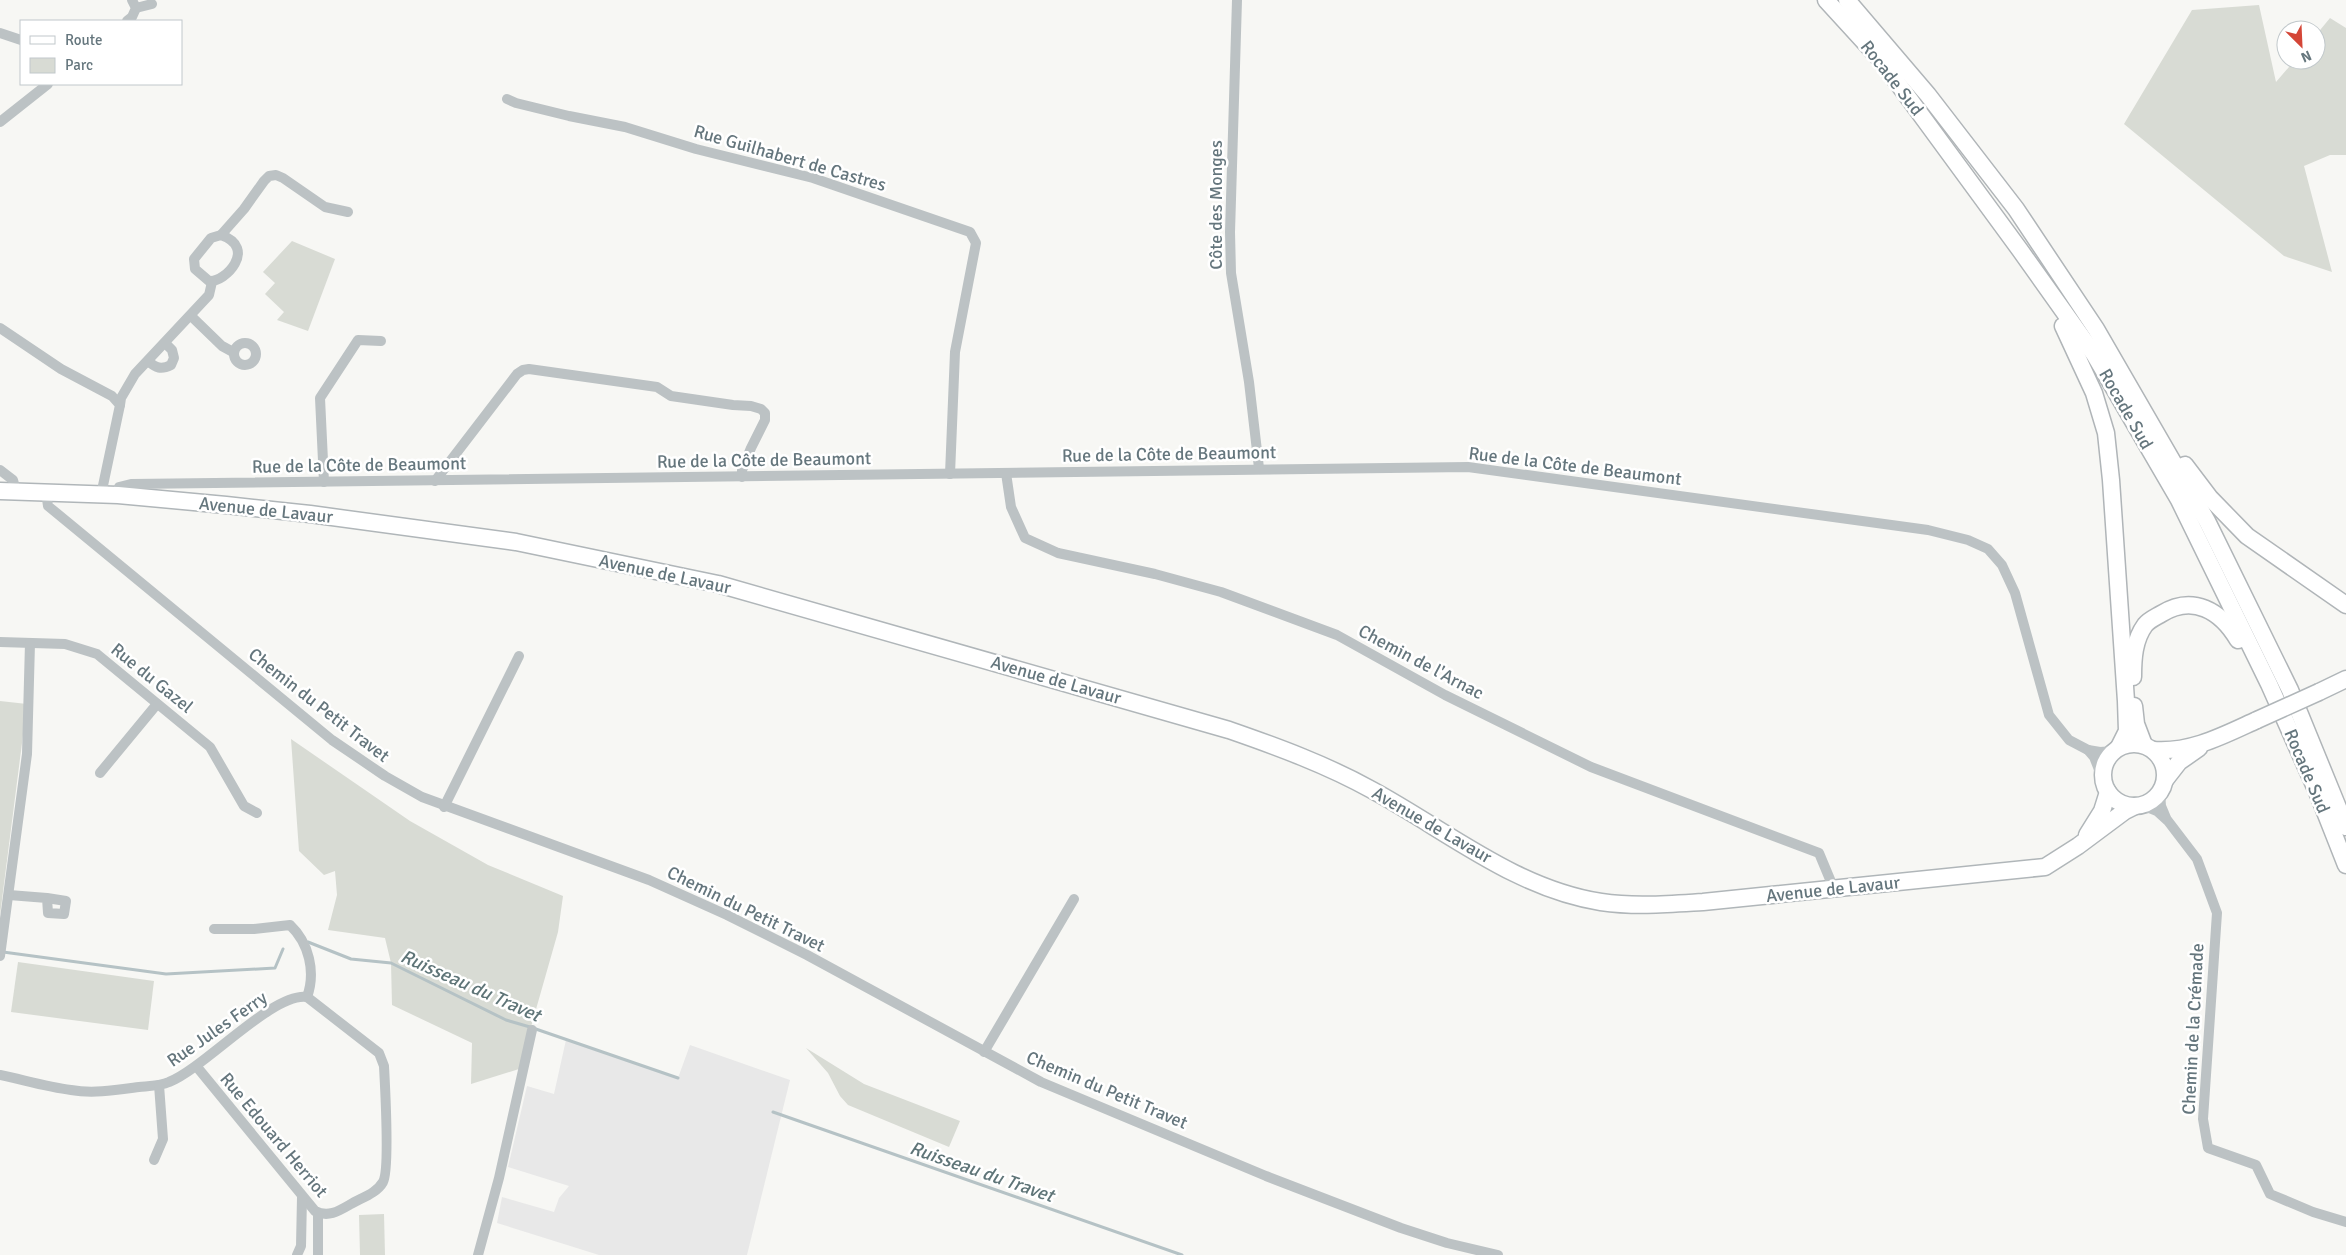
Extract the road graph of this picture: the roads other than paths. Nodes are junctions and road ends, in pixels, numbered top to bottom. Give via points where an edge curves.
1 (1237, 0) edge
2 (1826, 0) edge
3 (1847, 0) edge
4 (134, 4) edge
5 (152, 4) dead end
6 (128, 20) edge
7 (0, 33) edge
8 (20, 40) edge
9 (47, 85) edge
10 (507, 99) dead end
11 (0, 122) edge
12 (348, 212) dead end
13 (221, 235) junction
14 (2020, 250) junction
15 (212, 282) junction
16 (191, 316) junction
17 (0, 328) edge
18 (381, 341) dead end
19 (165, 343) junction
20 (234, 352) dead end
21 (148, 360) junction
22 (2140, 403) junction
23 (120, 405) junction
24 (1259, 468) junction
25 (0, 470) edge
26 (1006, 473) junction
27 (950, 474) junction
28 (742, 477) junction
29 (435, 481) junction
30 (324, 482) junction
31 (8, 491) edge
32 (46, 492) junction
33 (101, 495) junction
34 (118, 495) junction
35 (2346, 605) edge
36 (0, 642) edge
37 (30, 643) junction
38 (519, 656) dead end
39 (2346, 680) edge
40 (2269, 684) junction
41 (157, 704) junction
42 (2207, 742) junction
43 (2149, 748) junction
44 (2116, 749) junction
45 (2088, 750) junction
46 (100, 772) dead end
47 (2105, 784) junction
48 (2162, 786) junction
49 (2139, 806) junction
50 (444, 807) junction
51 (257, 814) dead end
52 (2168, 821) junction
53 (2346, 827) edge
54 (2078, 846) junction
55 (2346, 865) edge
56 (1834, 889) junction
57 (8, 894) junction
58 (47, 898) dead end
59 (1074, 898) dead end
60 (214, 929) dead end
61 (0, 953) edge
62 (307, 997) junction
63 (532, 1030) dead end
64 (984, 1052) junction
65 (197, 1067) junction
66 (0, 1075) edge
67 (159, 1085) junction
68 (154, 1160) dead end
69 (302, 1197) junction
70 (318, 1213) junction
71 (2346, 1222) edge
72 (297, 1255) edge
73 (318, 1255) edge
74 (478, 1255) edge
75 (1498, 1255) edge

1 - 24 street, Côte des Monges via 1231,273
2 - 14 main road, Rocade Sud via 1880,59
3 - 22 main road, Rocade Sud via 1928,95 2016,210 2096,329
4 - 5 street
4 - 6 street via 132,17
7 - 8 street
9 - 11 street
10 - 27 street, Rue Guilhabert de Castres via 813,178 970,232 976,243 954,352
12 - 13 street via 326,207 284,178 269,176
13 - 15 street via 234,243 240,255 219,280
13 - 15 street via 211,238 194,259 194,269
14 - 40 main road, Rocade Sud via 2094,354 2179,500
14 - 44 main road via 2071,340 2094,393 2106,432 2127,731
15 - 16 street via 209,295
16 - 19 street
16 - 20 street via 222,346
17 - 23 street via 61,368 112,396
18 - 30 street via 358,340 320,398
19 - 21 street
19 - 21 street via 172,350 174,358 171,365 163,369
21 - 23 street via 135,374
22 - 35 main road via 2210,498 2232,522 2265,550
22 - 53 main road, Rocade Sud via 2208,521 2290,690
23 - 33 street
24 - 26 street, Rue de la Côte de Beaumont
24 - 45 street, Rue de la Côte de Beaumont via 1468,467 1928,530 1968,540 1988,549 2002,564 2015,593 2049,715 2069,740
25 - 31 street via 14,480
26 - 27 street, Rue de la Côte de Beaumont
26 - 56 street, Chemin de l'Arnac via 1011,508 1025,538 1058,553 1221,592 1336,636 1590,767 1819,853
27 - 28 street, Rue de la Côte de Beaumont
28 - 29 street, Rue de la Côte de Beaumont
28 - 29 street via 742,470 765,420 764,413 756,407 671,396 657,387 529,369 518,374
29 - 30 street, Rue de la Côte de Beaumont
30 - 34 street, Rue de la Côte de Beaumont via 131,484 119,487
31 - 32 main road, Avenue de Lavaur
32 - 33 main road, Avenue de Lavaur
32 - 50 street, Chemin du Petit Travet via 50,509 332,740 404,787
33 - 34 main road, Avenue de Lavaur
34 - 56 main road, Avenue de Lavaur via 310,514 516,542 718,584 1229,730 1296,754 1372,790 1500,865 1551,889 1602,902 1654,905
36 - 37 street, Rue du Gazel
37 - 41 street, Rue du Gazel via 65,644 97,654
37 - 57 street via 28,747
38 - 50 street
39 - 42 main road, bridge
40 - 43 main road via 2229,625 2211,610 2192,604 2172,607 2146,623 2133,656 2136,724
40 - 55 main road, Rocade Sud
41 - 46 street
41 - 51 street, Rue du Gazel via 210,747 244,806
42 - 43 main road via 2172,750
42 - 48 main road via 2179,762
43 - 44 main road via 2127,744
43 - 48 main road via 2163,764
44 - 45 street, Rue de la Côte de Beaumont
44 - 47 main road via 2107,758
45 - 47 street, Rue de la Côte de Beaumont via 2099,765
47 - 49 main road via 2120,803
47 - 54 main road via 2097,821
48 - 49 main road via 2149,802
48 - 52 street via 2161,806
49 - 52 street via 2157,810
49 - 54 main road, Avenue de Lavaur via 2125,811
50 - 64 street, Chemin du Petit Travet via 649,880 718,911 807,955
52 - 71 street, Chemin de la Crémade via 2197,860 2216,913 2203,1119 2208,1148 2256,1165 2270,1194
54 - 56 main road, Avenue de Lavaur via 2045,867
57 - 58 street
57 - 61 street
59 - 64 street
60 - 62 street via 290,925 301,938 312,969
62 - 65 street, Rue Jules Ferry via 293,998 258,1018
62 - 70 street via 379,1053 384,1066 385,1175 382,1184 337,1212
63 - 74 street
64 - 75 street, Chemin du Petit Travet via 1041,1082 1266,1176 1401,1228
65 - 67 street, Rue Jules Ferry
65 - 69 street, Rue Edouard Herriot
66 - 67 street, Rue Jules Ferry via 72,1091
67 - 68 street via 164,1139
69 - 70 street, Rue Edouard Herriot
69 - 72 street via 301,1246
70 - 73 street, Rue Edouard Herriot

